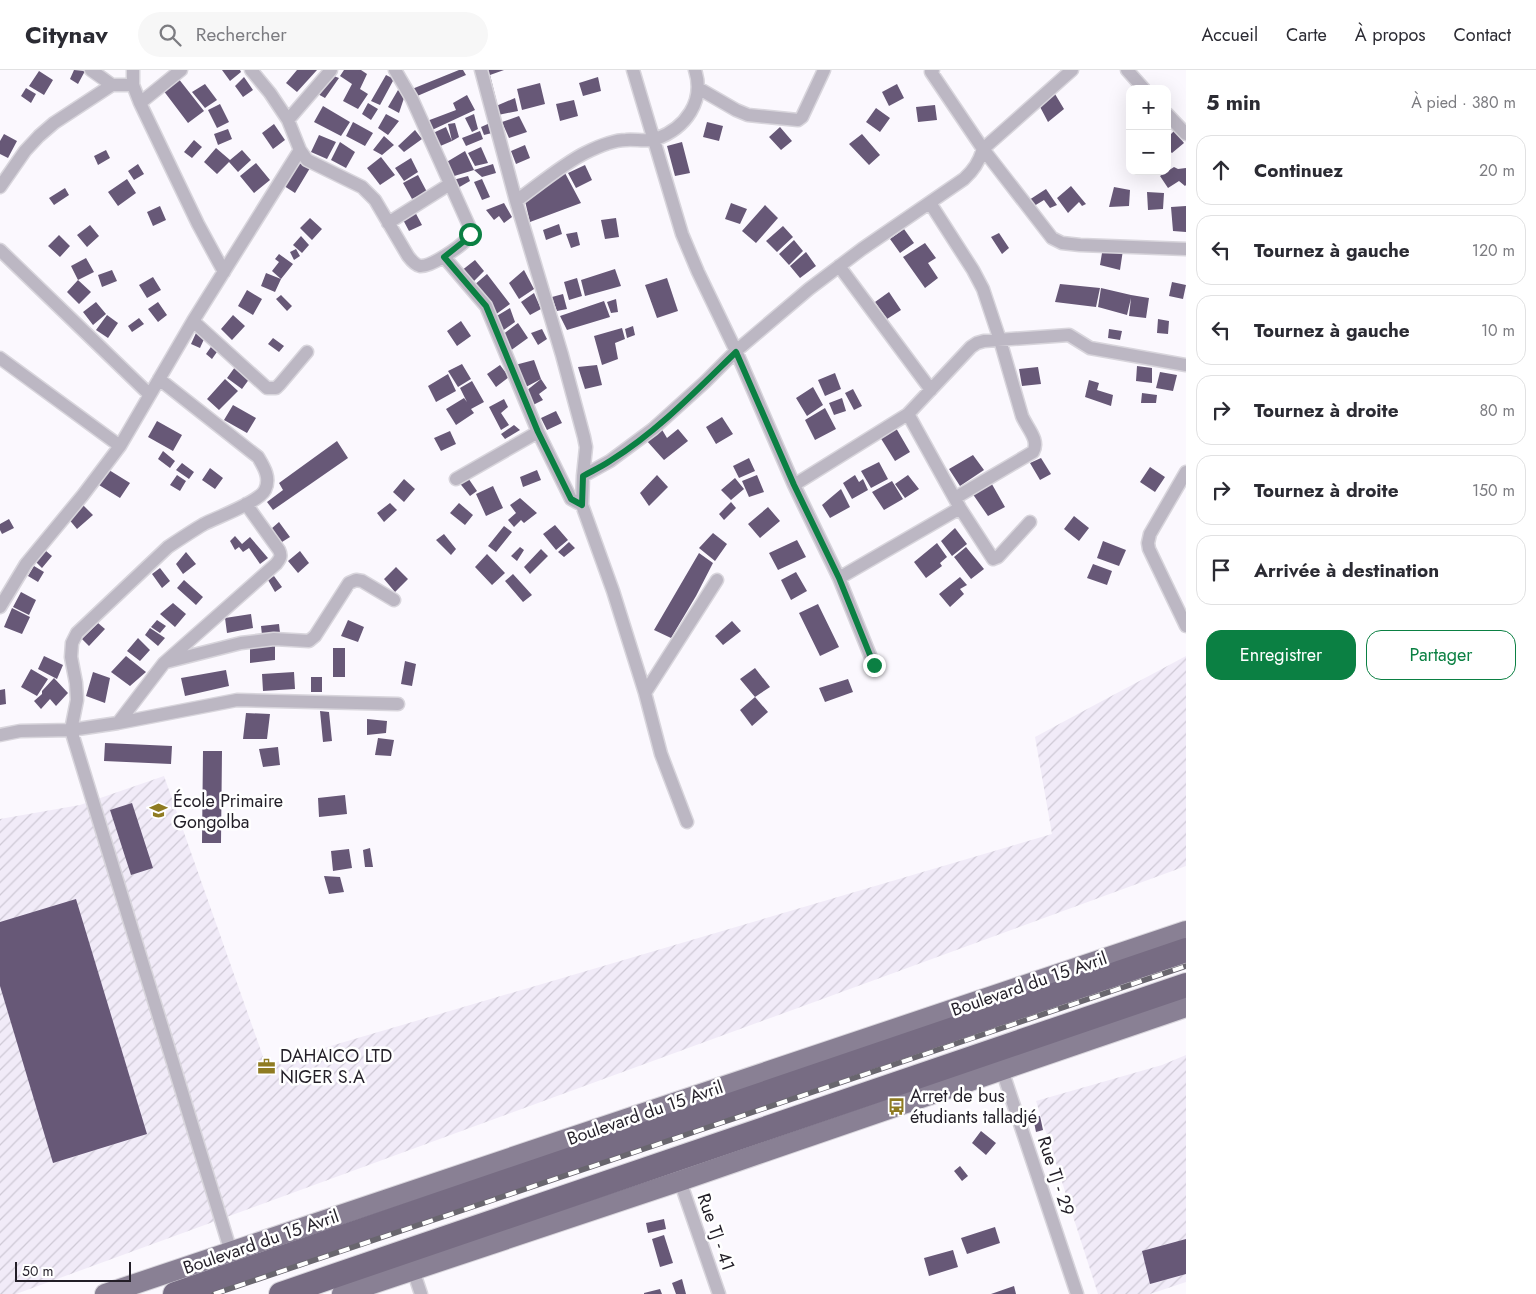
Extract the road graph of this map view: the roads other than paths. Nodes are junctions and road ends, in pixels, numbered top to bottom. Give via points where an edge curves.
1 (91, 70) edge
2 (133, 70) edge
3 (181, 70) edge
4 (251, 70) edge
5 (330, 70) edge
6 (395, 70) edge
7 (481, 70) edge
8 (633, 70) edge
9 (695, 70) edge
10 (824, 70) edge
11 (1072, 70) edge
12 (1127, 70) edge
13 (931, 71) edge
14 (112, 84) junction
15 (133, 85) junction
16 (1140, 85) edge
17 (698, 88) junction
18 (140, 103) junction
19 (1171, 118) edge
20 (288, 120) junction
21 (1186, 134) edge
22 (654, 140) junction
23 (300, 150) junction
24 (982, 150) junction
25 (450, 184) junction
26 (0, 187) edge
27 (516, 201) junction
28 (930, 203) junction
29 (388, 223) junction
30 (1186, 249) edge
31 (0, 250) edge
32 (444, 257) junction
33 (839, 266) junction
34 (224, 272) junction
35 (193, 321) junction
36 (1000, 340) junction
37 (307, 352) dead end
38 (736, 352) junction
39 (0, 358) edge
40 (1186, 365) edge
41 (159, 379) junction
42 (931, 390) junction
43 (149, 394) junction
44 (908, 414) junction
45 (538, 432) junction
46 (120, 446) junction
47 (1186, 472) edge
48 (583, 476) junction
49 (456, 479) dead end
50 (794, 485) junction
51 (958, 503) junction
52 (246, 504) junction
53 (582, 505) junction
54 (1030, 522) dead end
55 (839, 578) junction
56 (717, 580) dead end
57 (394, 600) dead end
58 (0, 607) edge
59 (1186, 626) edge
60 (164, 663) junction
61 (874, 665) dead end
62 (645, 693) junction
63 (398, 704) dead end
64 (118, 723) junction
65 (71, 730) junction
66 (0, 735) edge
67 (687, 822) dead end
68 (1186, 931) edge
69 (1186, 950) edge
70 (1186, 985) edge
71 (1186, 1007) edge
72 (1002, 1070) junction
73 (680, 1181) junction
74 (231, 1252) junction
75 (413, 1270) junction
76 (105, 1294) edge
77 (175, 1294) edge
78 (280, 1294) edge
79 (342, 1294) edge
80 (421, 1294) edge
81 (719, 1294) edge
82 (1077, 1294) edge

1 - 14 street
2 - 15 street
3 - 18 street
4 - 20 street
5 - 20 street
6 - 25 street via 412,99
7 - 27 street
8 - 22 street
9 - 17 street
10 - 17 street via 798,120 748,115
11 - 24 street
12 - 16 street
13 - 24 street
14 - 15 street
14 - 26 street via 39,136
15 - 18 street
17 - 22 street via 687,119 676,129
18 - 34 street
19 - 21 street
20 - 23 street
22 - 27 street via 623,140 585,153
22 - 38 street via 682,234
23 - 29 street via 312,164 362,188 375,200
23 - 34 street
24 - 28 street via 972,172
24 - 30 street via 1057,242
25 - 29 street
25 - 32 street via 470,234
27 - 48 street via 584,437
28 - 33 street
28 - 36 street via 979,280
29 - 32 street via 413,262 420,266
31 - 43 street
32 - 45 street via 486,306
33 - 38 street
33 - 42 street
34 - 35 street
35 - 37 street via 267,388 276,388
35 - 41 street
36 - 40 street via 1069,335 1090,348
36 - 42 street via 984,341 971,347
36 - 51 street via 1022,416 1036,440 1036,446 1033,452
38 - 48 street via 653,429 610,461
38 - 50 street
39 - 46 street
41 - 43 street
41 - 52 street via 258,457 268,479 265,490
42 - 44 street
43 - 46 street
44 - 50 street
44 - 51 street
45 - 49 street
45 - 53 street via 571,499
46 - 58 street via 26,564
47 - 59 street via 1148,543
48 - 53 street
50 - 55 street
51 - 54 street via 993,559
51 - 55 street
52 - 60 street via 279,550 280,559
52 - 65 street via 168,547 77,633 71,657 77,700
53 - 62 street
55 - 61 street
56 - 62 street
57 - 60 street via 356,580 349,584 309,641 274,639 241,643
60 - 64 street
62 - 67 street via 661,754
63 - 64 street via 237,700
64 - 65 street
65 - 66 street via 20,731
65 - 74 street
68 - 74 main road, Boulevard du 15 Avril
69 - 77 highway, Boulevard du 15 Avril
70 - 78 highway
71 - 72 main road
72 - 73 main road
72 - 82 street, Rue TJ - 29
73 - 75 main road
73 - 81 street, Rue TJ - 41
74 - 76 main road, Boulevard du 15 Avril
75 - 79 main road
75 - 80 street

